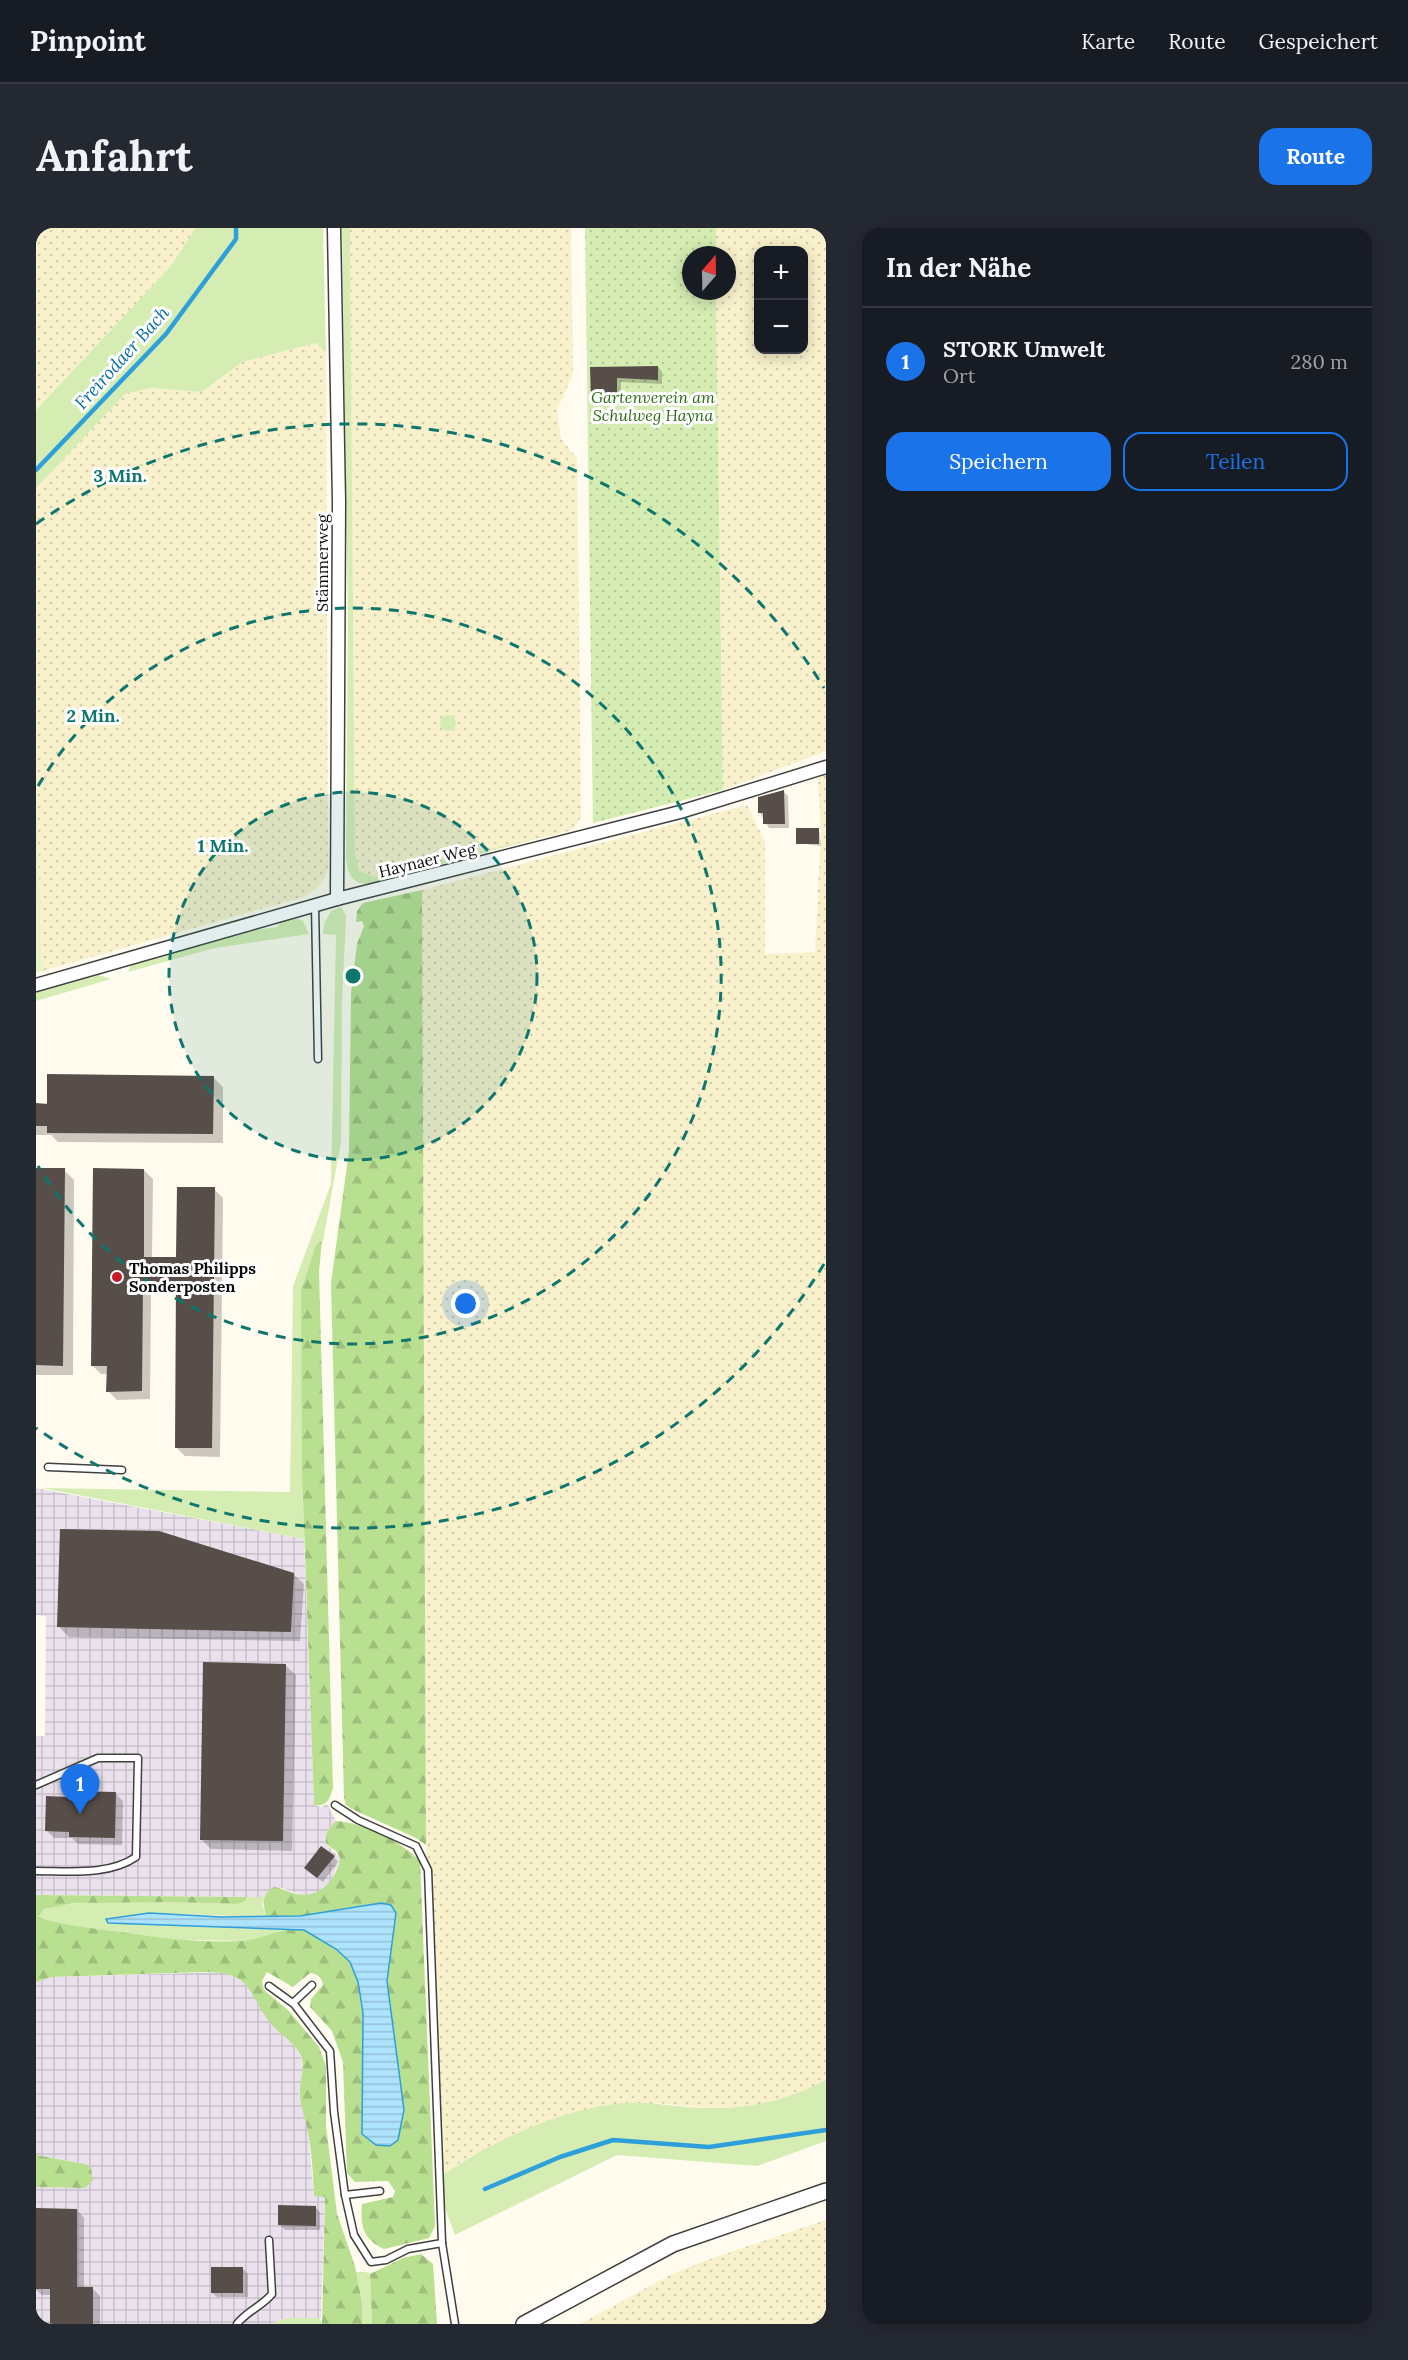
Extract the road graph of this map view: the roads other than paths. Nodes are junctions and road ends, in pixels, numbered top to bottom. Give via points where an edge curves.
1 (334, 228) edge
2 (826, 767) edge
3 (337, 899) junction
4 (315, 905) junction
5 (36, 985) edge
6 (318, 1059) dead end
7 (48, 1467) dead end
8 (122, 1470) dead end
9 (36, 1785) edge
10 (335, 1805) dead end
11 (36, 1871) edge
12 (312, 1985) dead end
13 (269, 1986) dead end
14 (293, 2003) junction
15 (380, 2191) dead end
16 (826, 2191) edge
17 (345, 2195) junction
18 (269, 2240) dead end
19 (442, 2243) junction
20 (237, 2324) edge
21 (455, 2324) edge
22 (524, 2324) edge

1 - 3 street, Stämmerweg via 339,502
2 - 3 street, Haynaer Weg via 680,812
3 - 4 street, Haynaer Weg
4 - 5 street, Haynaer Weg
4 - 6 lane
7 - 8 lane
9 - 11 lane via 99,1758 138,1758 136,1857 123,1866 93,1871
10 - 19 lane via 416,1846 428,1870
12 - 14 lane
13 - 14 lane
14 - 17 lane via 330,2051
15 - 17 lane
16 - 22 street via 673,2244
17 - 19 lane via 354,2235 371,2262 386,2260 408,2248
18 - 20 lane via 272,2294
19 - 21 lane

